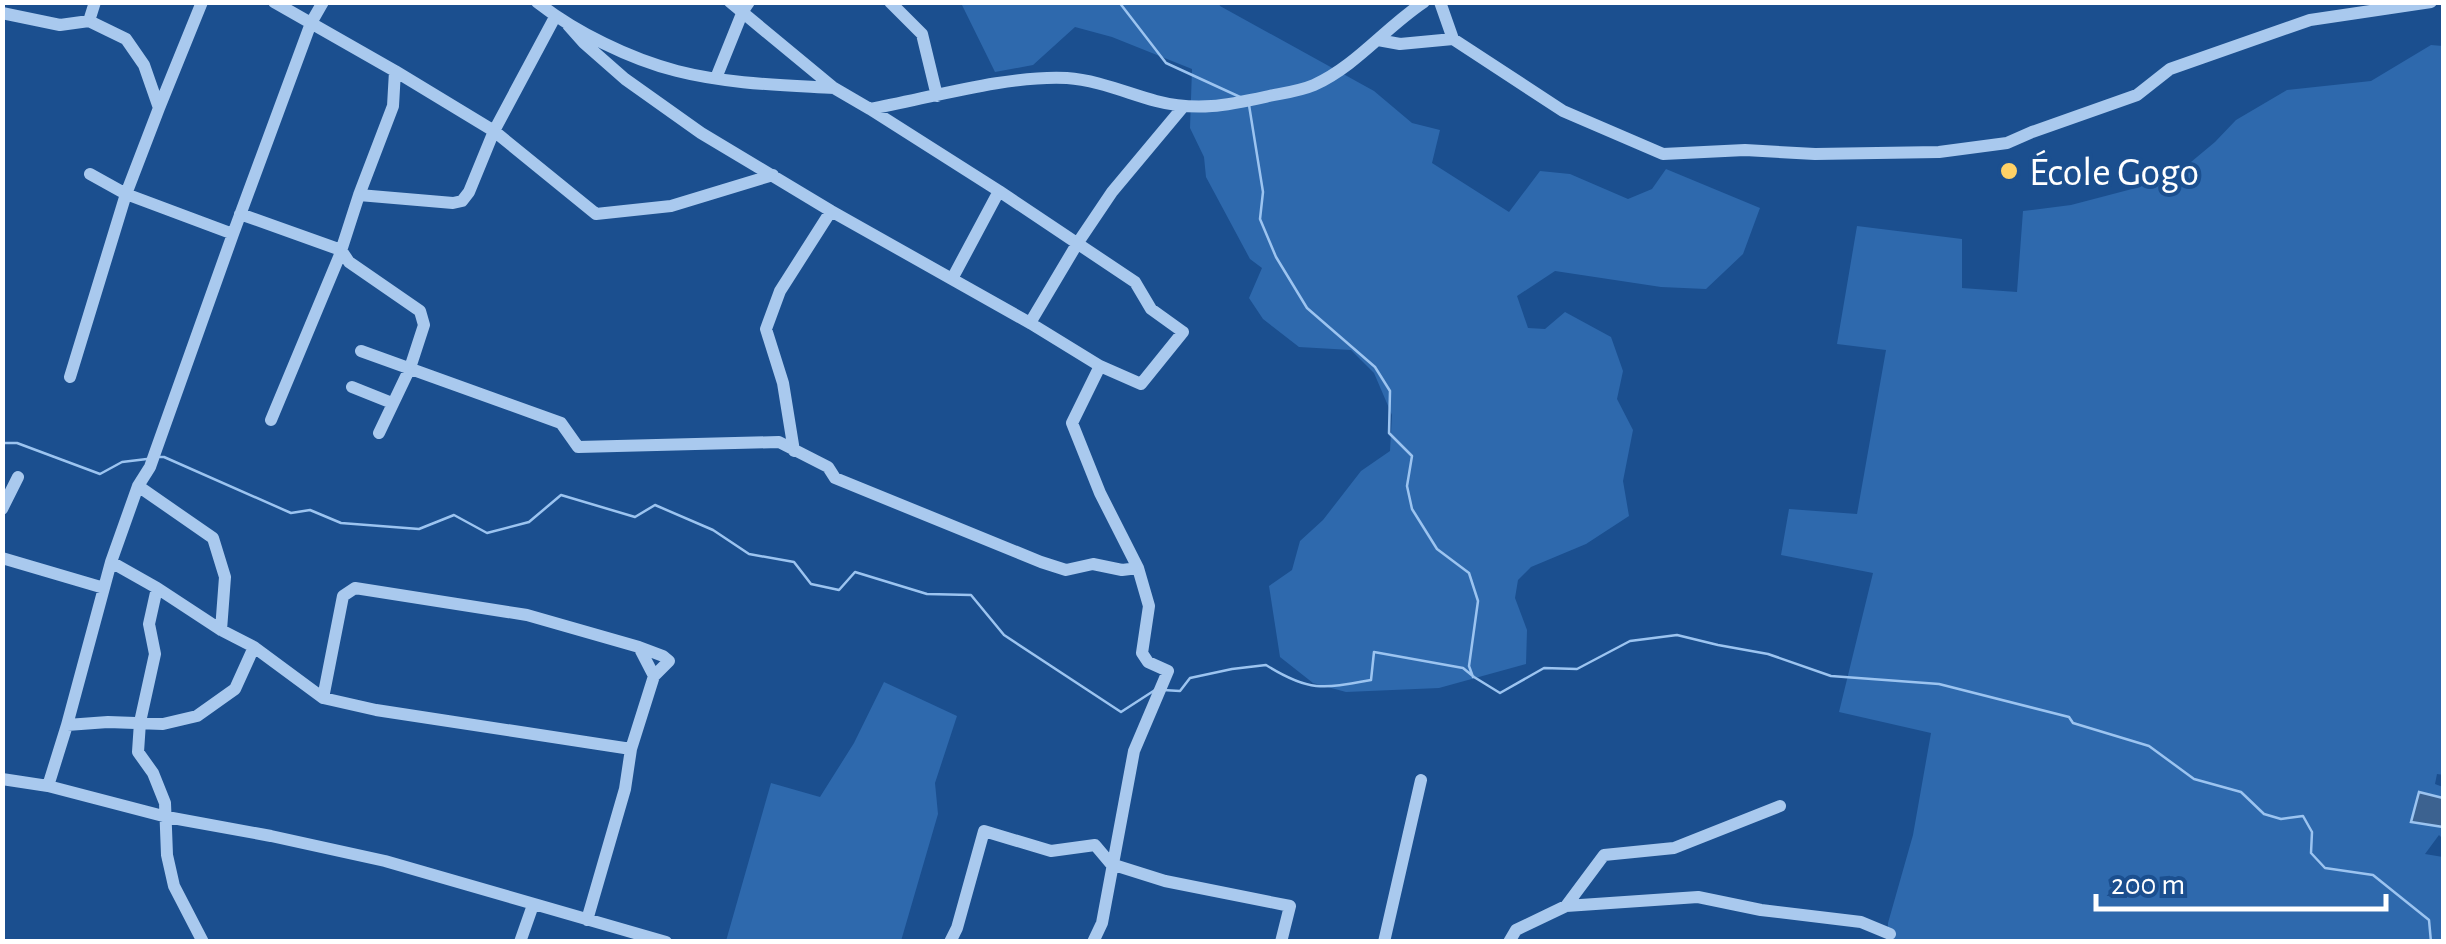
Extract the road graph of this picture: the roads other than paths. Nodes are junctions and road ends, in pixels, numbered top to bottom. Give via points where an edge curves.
1 (95, 2) edge
2 (202, 2) edge
3 (274, 2) edge
4 (323, 2) edge
5 (537, 2) edge
6 (730, 2) edge
7 (890, 2) edge
8 (1424, 2) edge
9 (1440, 2) edge
10 (2431, 2) edge
11 (746, 7) edge
12 (2, 13) edge
13 (89, 21) junction
14 (562, 21) junction
15 (311, 23) junction
16 (1378, 40) junction
17 (1453, 40) junction
18 (640, 58) junction
19 (395, 70) junction
20 (716, 78) junction
21 (625, 79) junction
22 (834, 88) junction
23 (938, 96) junction
24 (1183, 107) junction
25 (159, 108) junction
26 (870, 109) junction
27 (494, 131) junction
28 (90, 174) dead end
29 (773, 176) junction
30 (999, 191) junction
31 (126, 194) junction
32 (359, 195) junction
33 (831, 211) junction
34 (240, 214) junction
35 (233, 234) junction
36 (1076, 244) junction
37 (341, 250) junction
38 (952, 279) junction
39 (1030, 323) junction
40 (362, 350) dead end
41 (1100, 366) junction
42 (410, 368) junction
43 (70, 377) dead end
44 (352, 387) dead end
45 (392, 403) junction
46 (271, 420) dead end
47 (379, 433) dead end
48 (794, 451) junction
49 (18, 476) dead end
50 (138, 486) junction
51 (2, 509) edge
52 (2, 558) edge
53 (111, 562) junction
54 (1138, 568) junction
55 (104, 588) junction
56 (158, 588) junction
57 (221, 630) junction
58 (254, 647) junction
59 (638, 647) junction
60 (654, 676) junction
61 (323, 698) junction
62 (140, 722) junction
63 (68, 725) junction
64 (631, 749) junction
65 (2, 779) edge
66 (1421, 780) dead end
67 (48, 786) junction
68 (1780, 806) dead end
69 (166, 818) junction
70 (1112, 864) junction
71 (534, 905) junction
72 (1566, 906) junction
73 (586, 920) junction
74 (1890, 934) dead end
75 (203, 942) edge
76 (520, 942) edge
77 (666, 942) edge
78 (950, 942) edge
79 (1093, 942) edge
80 (1282, 942) edge
81 (1384, 942) edge
82 (1508, 942) edge

1 - 13 street
2 - 25 street
3 - 15 street
4 - 15 street
5 - 14 street
6 - 11 street
7 - 23 street via 922,34
8 - 16 street
9 - 17 street
10 - 17 street via 2310,20 2170,69 2138,95 2007,143 1939,152 1663,154 1563,111
11 - 20 street
11 - 22 street
12 - 13 street via 60,26
13 - 25 street via 126,39 144,65
14 - 18 street
14 - 21 street
14 - 27 street
15 - 19 street
15 - 34 street
16 - 17 street
16 - 24 street via 1309,87
18 - 20 street
18 - 21 street
19 - 27 street
19 - 32 street via 393,106
20 - 22 street
21 - 29 street
22 - 26 street
23 - 24 street via 1070,78
23 - 26 street
24 - 36 street
25 - 31 street
26 - 30 street
27 - 29 street via 596,214 671,206
27 - 32 street via 462,200
28 - 31 street
29 - 33 street
30 - 36 street
30 - 38 street
31 - 35 street
31 - 43 street
32 - 37 street
33 - 38 street
33 - 48 street via 780,290 766,329
34 - 35 street
34 - 37 street
35 - 50 street
36 - 39 street
36 - 41 street via 1135,282 1150,309 1184,332 1140,384
37 - 42 street via 420,310 424,325
37 - 46 street
38 - 39 street
39 - 41 street
40 - 42 street
41 - 54 street via 1072,423
42 - 45 street
42 - 48 street via 561,423 578,447 779,442
44 - 45 street
45 - 47 street
48 - 54 street via 828,466 835,478 1041,562 1066,570 1092,564
49 - 51 street
50 - 53 street
50 - 57 street via 212,538 225,577
52 - 55 street
53 - 55 street
53 - 56 street
54 - 70 street via 1149,606 1142,653 1168,670 1134,751
55 - 63 street
56 - 57 street
56 - 62 street via 149,624 155,654
57 - 58 street
58 - 61 street
58 - 62 street via 236,689 196,716
59 - 60 street
59 - 60 street via 669,660
59 - 61 street via 528,615 355,588 343,596
60 - 64 street
61 - 64 street
62 - 63 street
62 - 69 street via 138,752 153,772
63 - 67 street
64 - 73 street
65 - 67 street
66 - 81 street
67 - 69 street
68 - 72 street via 1674,848 1604,854
69 - 71 street via 384,861
69 - 75 street via 174,886
70 - 78 street via 1094,846 1051,852 984,832
70 - 79 street
70 - 80 street via 1290,906
71 - 73 street
71 - 76 street
72 - 74 street via 1698,897 1861,922
72 - 82 street via 1516,930
73 - 77 street

